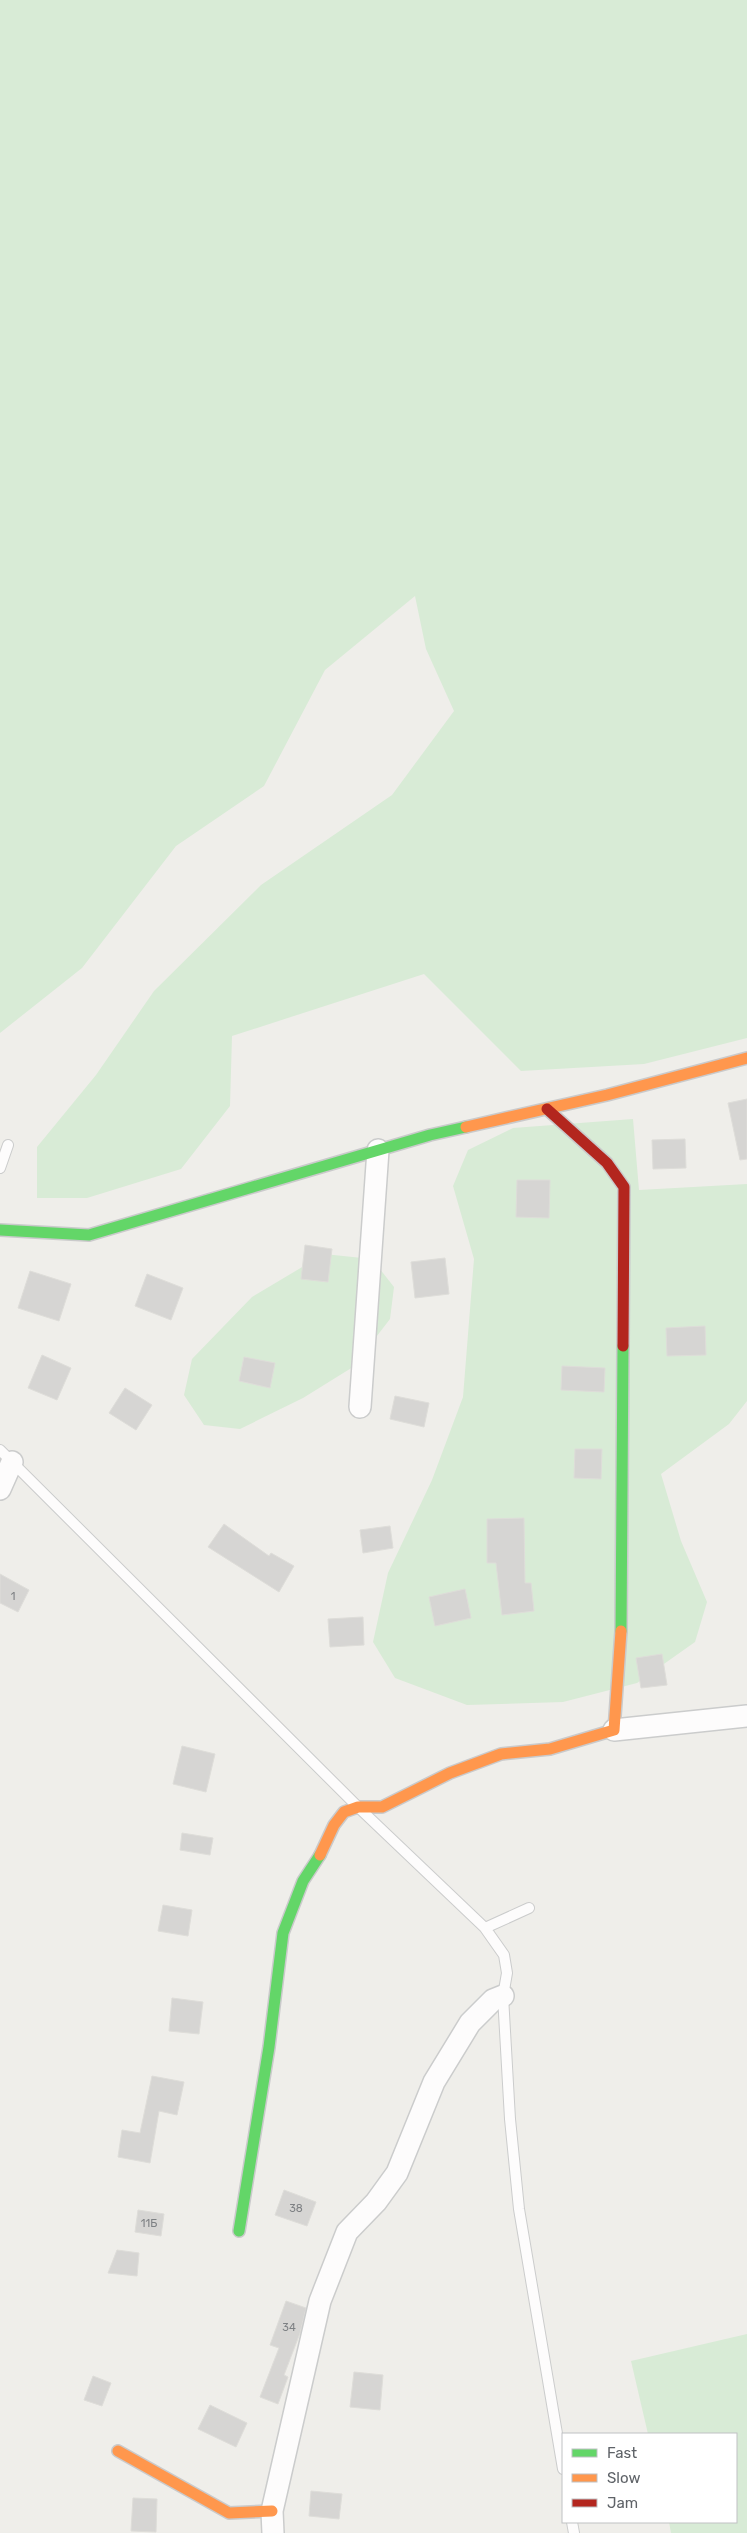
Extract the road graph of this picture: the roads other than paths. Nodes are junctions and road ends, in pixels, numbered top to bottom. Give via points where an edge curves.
1 (747, 1058) edge
2 (548, 1109) junction
3 (8, 1145) dead end
4 (378, 1150) junction
5 (0, 1168) edge
6 (0, 1230) edge
7 (360, 1407) dead end
8 (6, 1456) edge
9 (0, 1489) edge
10 (747, 1716) edge
11 (614, 1730) junction
12 (358, 1806) junction
13 (529, 1908) dead end
14 (485, 1928) junction
15 (503, 1996) junction
16 (239, 2231) dead end
17 (118, 2451) dead end
18 (562, 2463) edge
19 (272, 2511) junction
20 (273, 2533) edge

1 - 2 street
2 - 4 street
2 - 11 street via 607,1164 624,1187 622,1623
3 - 5 lane
4 - 6 street via 89,1235
4 - 7 street
8 - 9 street
8 - 12 lane
10 - 11 street
11 - 12 street via 550,1749 501,1754 450,1773 382,1807
12 - 14 lane
12 - 16 street via 344,1812 334,1825 304,1881 283,1933 269,2047
13 - 14 lane
14 - 15 lane via 504,1955 507,1973
15 - 18 lane via 518,2209
15 - 19 street via 493,2000 470,2023 434,2082 397,2173 376,2202 347,2232 320,2301
17 - 19 street via 230,2512
19 - 20 street

